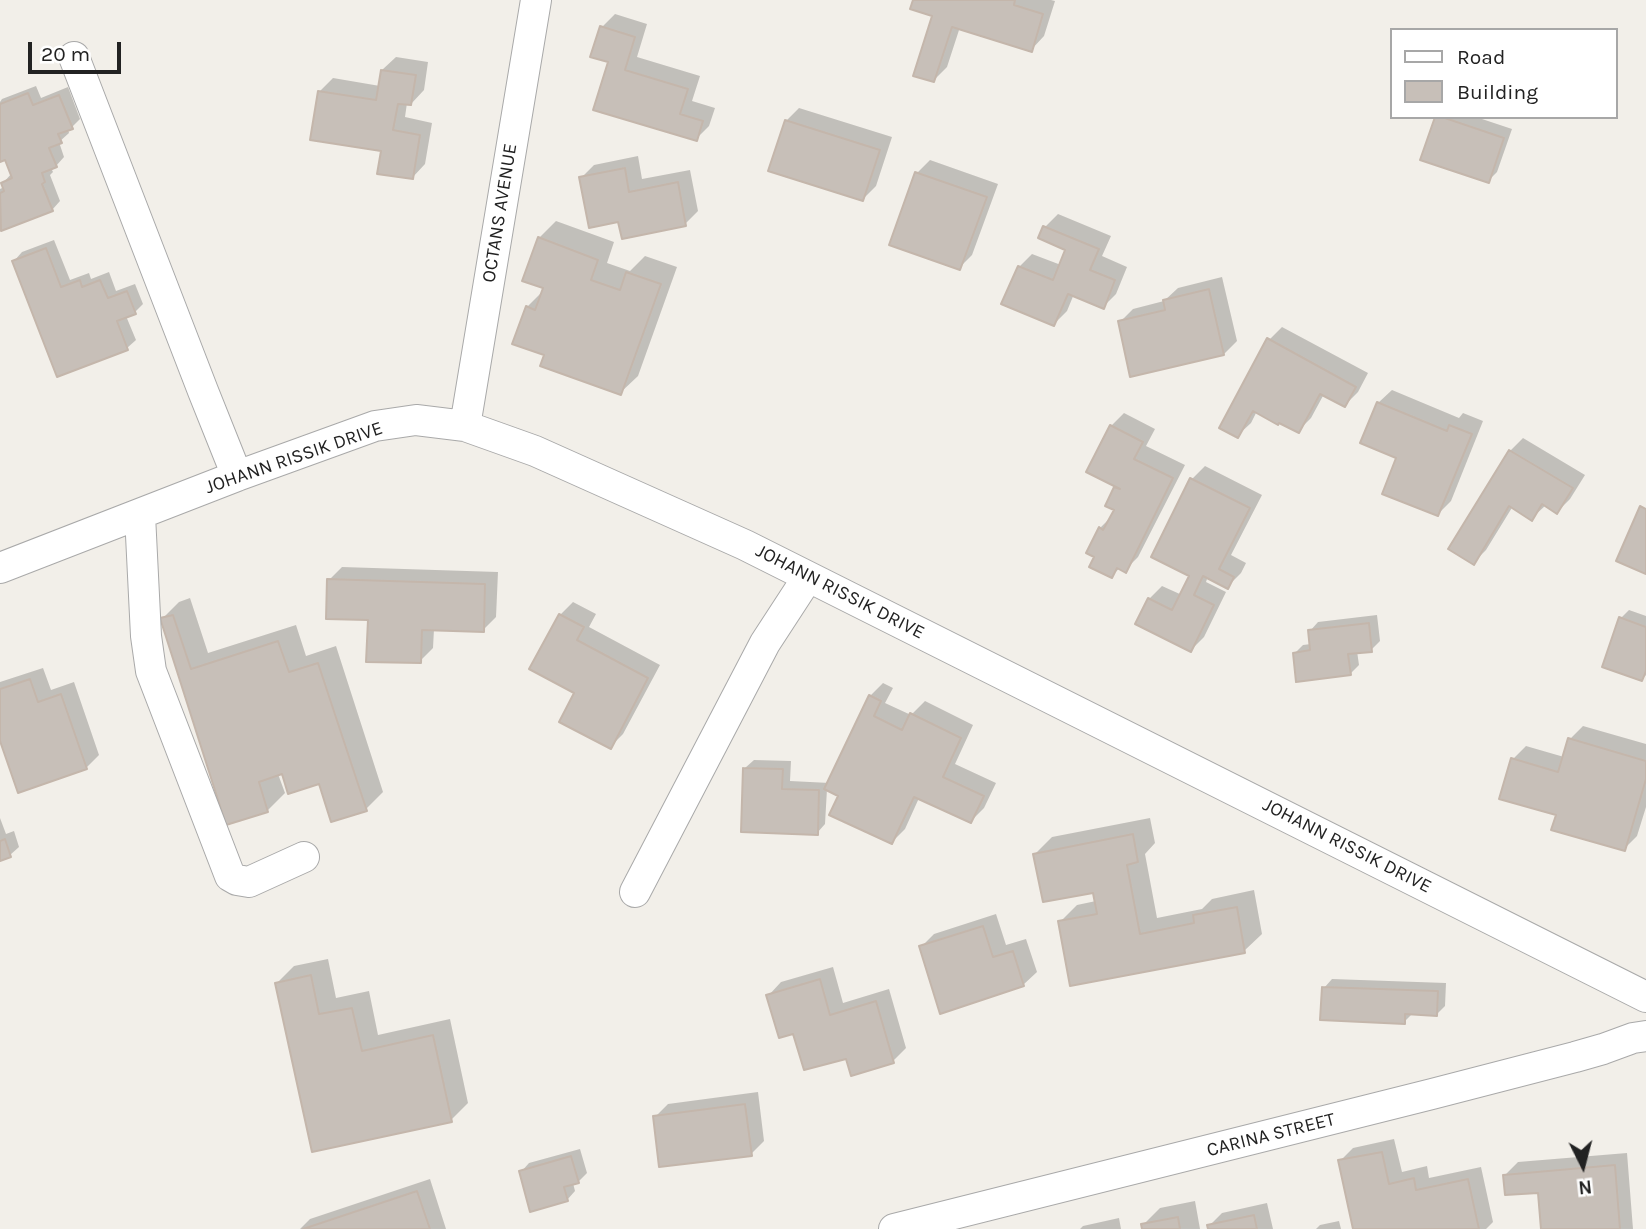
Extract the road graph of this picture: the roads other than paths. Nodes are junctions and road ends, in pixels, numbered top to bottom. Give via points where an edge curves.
1 (536, 0) edge
2 (74, 57) dead end
3 (465, 426) junction
4 (237, 476) junction
5 (140, 515) junction
6 (0, 568) edge
7 (808, 577) junction
8 (304, 858) dead end
9 (635, 892) dead end
10 (1646, 997) edge
11 (1646, 1036) edge
12 (894, 1229) edge

1 - 3 street, OCTANS AVENUE
2 - 4 street
3 - 4 street, JOHANN RISSIK DRIVE via 416,420 374,426
3 - 7 street, JOHANN RISSIK DRIVE via 535,451
4 - 5 street, JOHANN RISSIK DRIVE
5 - 6 street, JOHANN RISSIK DRIVE
5 - 8 street via 151,671 230,876 249,882
7 - 9 street via 765,643
7 - 10 street, JOHANN RISSIK DRIVE
11 - 12 street, CARINA STREET

